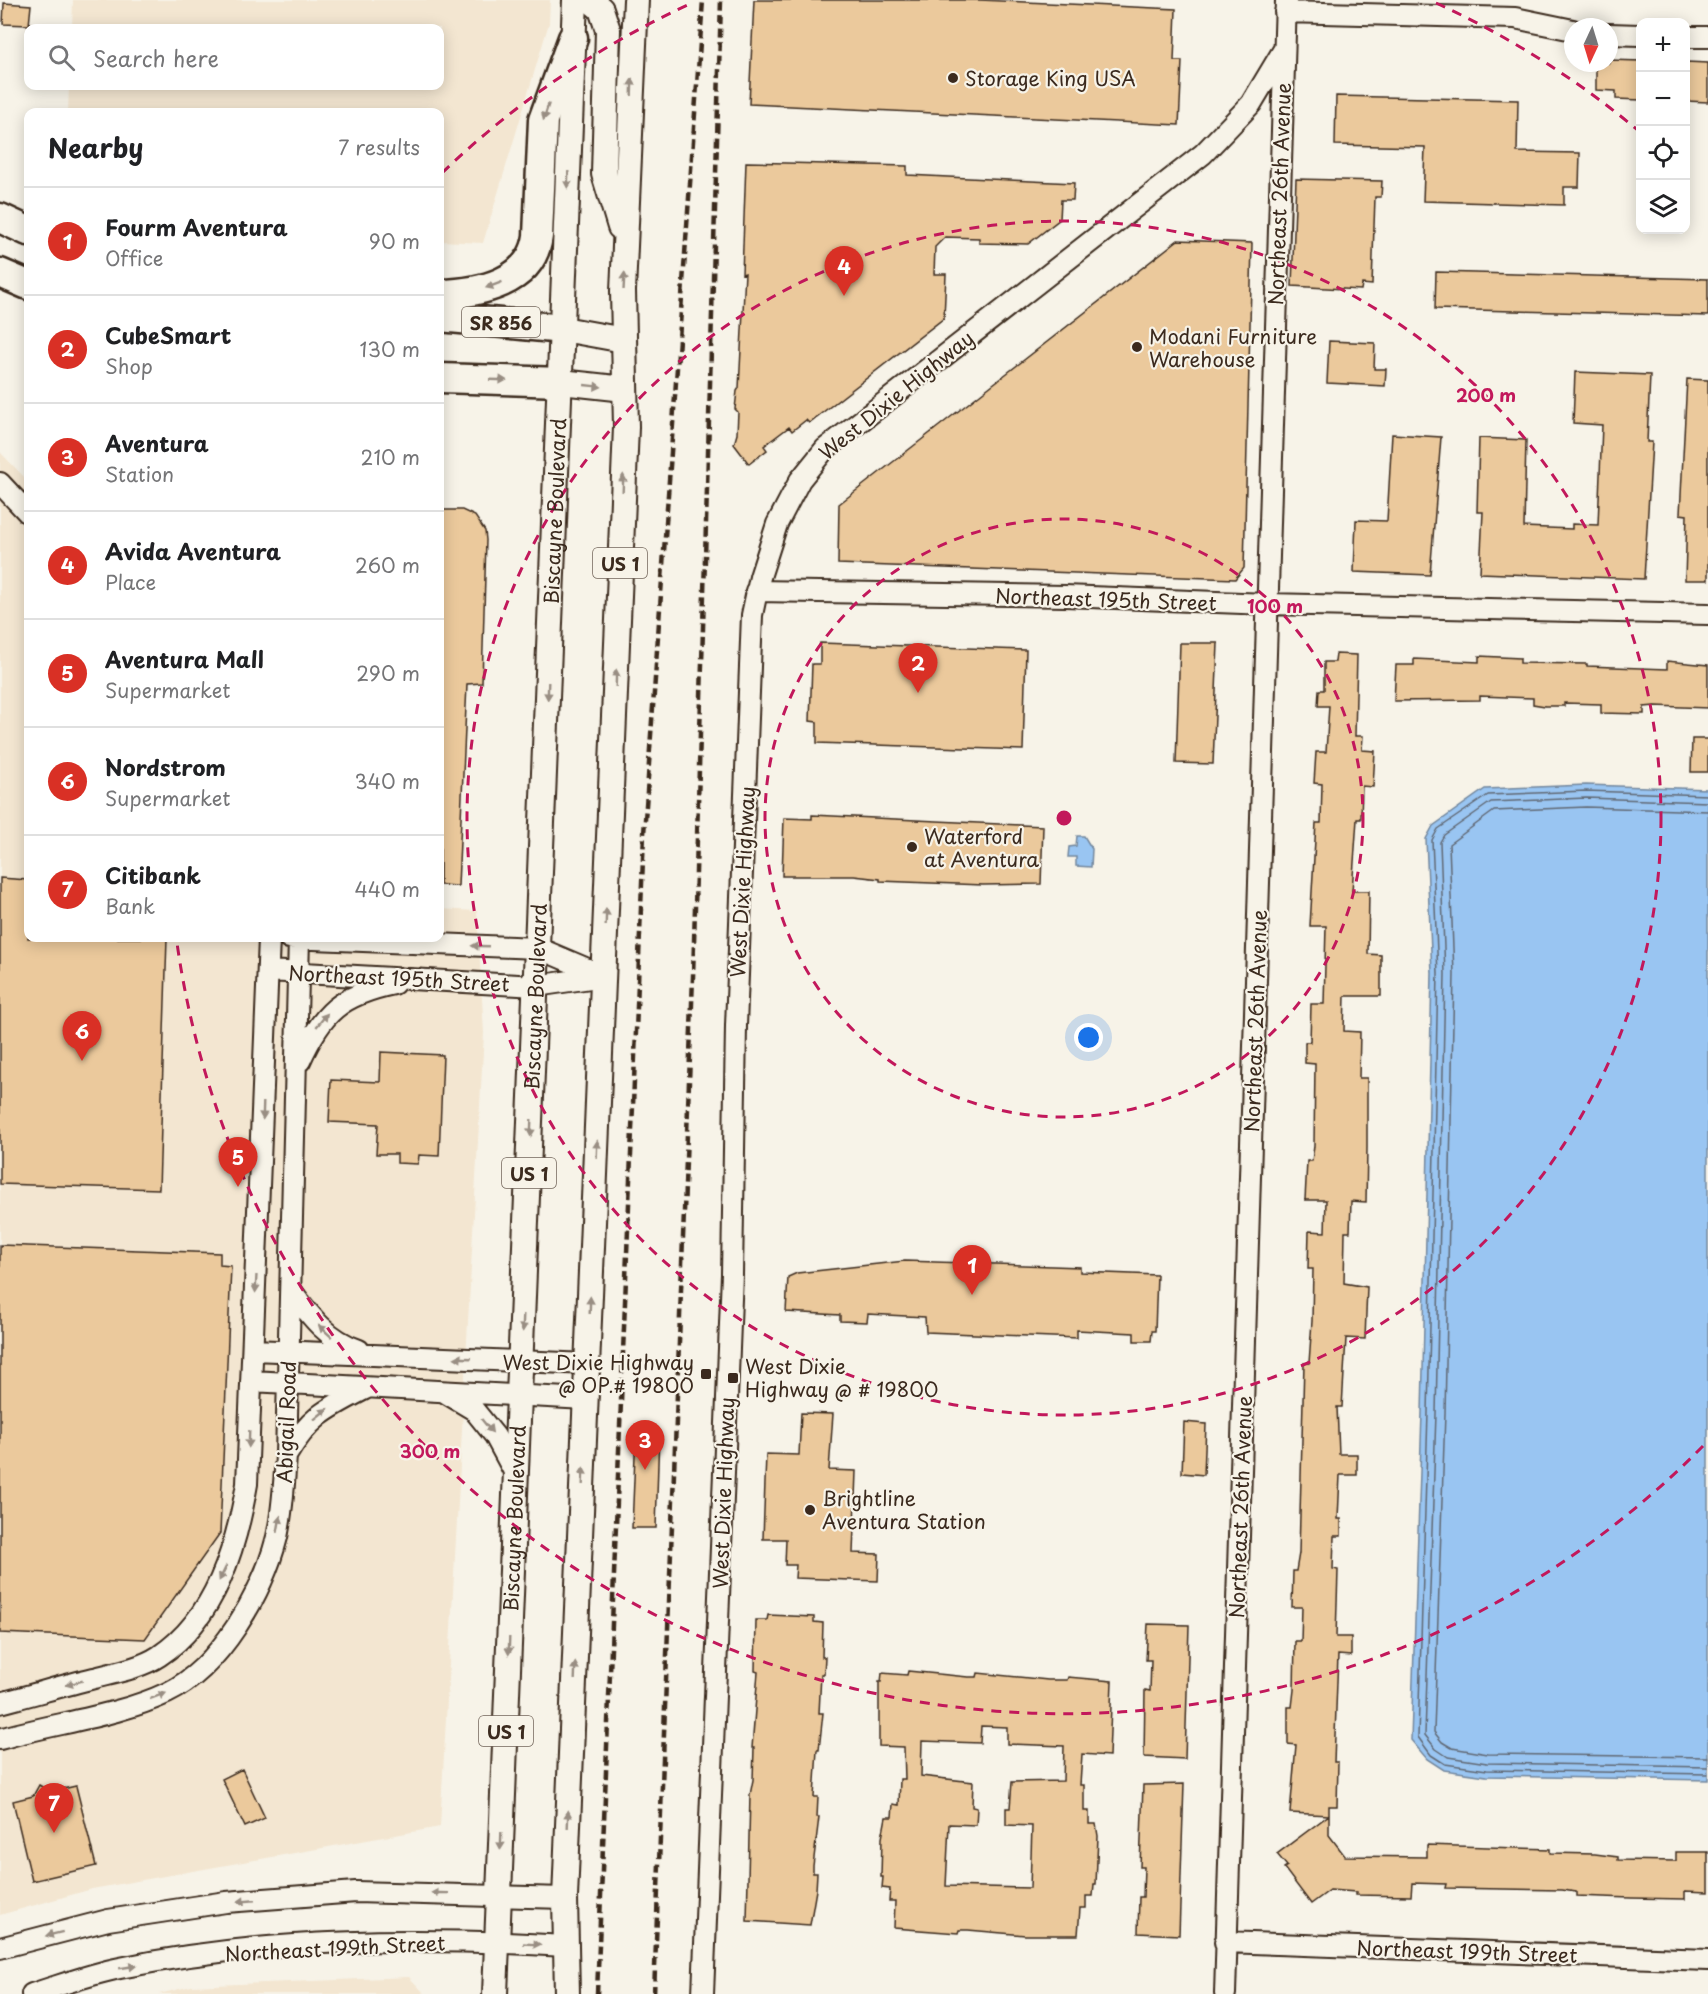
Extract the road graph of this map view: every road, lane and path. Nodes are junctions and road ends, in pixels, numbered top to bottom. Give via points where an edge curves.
1 (575, 0) edge
2 (590, 0) edge
3 (636, 0) edge
4 (1285, 6) edge
5 (1564, 28) edge
6 (1618, 34) edge
7 (1636, 35) edge
8 (1690, 37) edge
9 (573, 38) junction
10 (1708, 38) edge
11 (1284, 49) junction
12 (0, 218) edge
13 (24, 229) edge
14 (626, 244) junction
15 (0, 273) edge
16 (24, 283) edge
17 (444, 294) edge
18 (444, 317) edge
19 (562, 329) junction
20 (624, 340) junction
21 (444, 378) edge
22 (561, 382) junction
23 (625, 389) junction
24 (0, 483) edge
25 (24, 509) edge
26 (756, 591) junction
27 (1267, 604) junction
28 (1708, 614) edge
29 (269, 942) edge
30 (299, 942) edge
31 (392, 942) edge
32 (410, 942) edge
33 (415, 943) junction
34 (538, 948) junction
35 (268, 971) junction
36 (297, 973) junction
37 (604, 976) junction
38 (417, 979) junction
39 (536, 986) junction
40 (296, 1072) junction
41 (291, 1290) junction
42 (253, 1350) junction
43 (289, 1352) junction
44 (373, 1355) junction
45 (522, 1361) junction
46 (588, 1364) junction
47 (251, 1381) junction
48 (288, 1382) junction
49 (369, 1387) junction
50 (442, 1391) junction
51 (520, 1395) junction
52 (586, 1399) junction
53 (286, 1456) junction
54 (517, 1477) junction
55 (0, 1703) edge
56 (0, 1739) edge
57 (499, 1895) junction
58 (565, 1898) junction
59 (498, 1941) junction
60 (1225, 1942) junction
61 (566, 1946) junction
62 (0, 1948) edge
63 (1708, 1960) edge
64 (32, 1994) edge
65 (495, 1994) edge
66 (567, 1994) edge
67 (703, 1994) edge
68 (1224, 1994) edge

1 - 9 main road, Biscayne Boulevard / US 1
2 - 14 main road via 601,9 608,30 604,174
14 -> 3 main road, US 1
4 - 5 street via 1515,18
4 - 11 street, West Dixie Highway
6 - 7 street
8 - 10 street
9 -> 17 highway via 543,120 534,254 522,270 502,282 476,291
9 -> 19 main road, Biscayne Boulevard / US 1
11 - 26 street, West Dixie Highway via 1251,104 1203,154 825,449 784,508
11 - 27 street, Northeast 26th Avenue
12 - 13 highway
20 -> 14 main road, US 1
15 - 16 highway
18 - 19 highway, SR 856
19 - 20 main road, SR 856
19 - 22 main road, Biscayne Boulevard / US 1
20 - 23 main road, US 1
21 -> 22 highway
22 -> 23 main road
22 -> 34 main road, Biscayne Boulevard / US 1
37 -> 23 main road, US 1
24 - 25 street
26 - 27 street, Northeast 195th Street
26 - 67 street, West Dixie Highway via 736,1026 732,1274
27 - 28 street, Northeast 195th Street
27 - 60 street, Northeast 26th Avenue
29 - 35 street, Abigail Road
30 - 36 street, Abigail Road
31 - 33 street, Northeast 195th Street
32 - 33 street
34 -> 33 street, Northeast 195th Street
34 - 37 street, Northeast 195th Street
34 - 39 main road, Biscayne Boulevard / US 1
35 - 36 street, Northeast 195th Street
35 -> 42 street, Abigail Road
36 - 38 street, Northeast 195th Street
36 - 40 street, Abigail Road
37 - 39 street, Northeast 195th Street
46 -> 37 main road, US 1
38 - 39 street, Northeast 195th Street
40 -> 38 street via 313,1032 334,1007 352,996
39 -> 45 main road, Biscayne Boulevard / US 1
40 - 41 street, Abigail Road
41 - 43 street, Abigail Road
44 -> 41 street via 335,1340
42 - 43 street
42 - 47 street, Abigail Road
43 - 44 street
43 - 48 street, Abigail Road
45 -> 44 street
45 - 46 street
45 - 51 main road, Biscayne Boulevard / US 1
46 - 52 main road, US 1
47 - 48 street
47 -> 55 street, Abigail Road via 247,1484 241,1518 228,1563 212,1597 189,1628 159,1656 122,1671
48 - 49 street
48 - 53 street, Abigail Road
49 - 50 street
53 -> 49 street via 301,1430 329,1408
50 - 51 street
50 -> 54 street via 474,1410 495,1436
51 - 52 street
51 - 54 main road, Biscayne Boulevard / US 1
58 -> 52 main road, US 1
56 -> 53 street, Abigail Road via 147,1700 184,1683 202,1667 247,1609 271,1558 282,1507
54 -> 57 main road, Biscayne Boulevard / US 1
57 - 58 street
57 - 59 main road, Biscayne Boulevard / US 1
57 -> 62 street via 356,1892 225,1902 108,1920
58 - 61 main road, US 1
59 -> 61 street, Northeast 199th Street
64 -> 59 street, Northeast 199th Street via 118,1968 239,1950
59 - 65 main road, Biscayne Boulevard / US 1
60 - 63 street, Northeast 199th Street
60 - 68 street, Northeast 26th Avenue
61 - 66 main road, US 1

